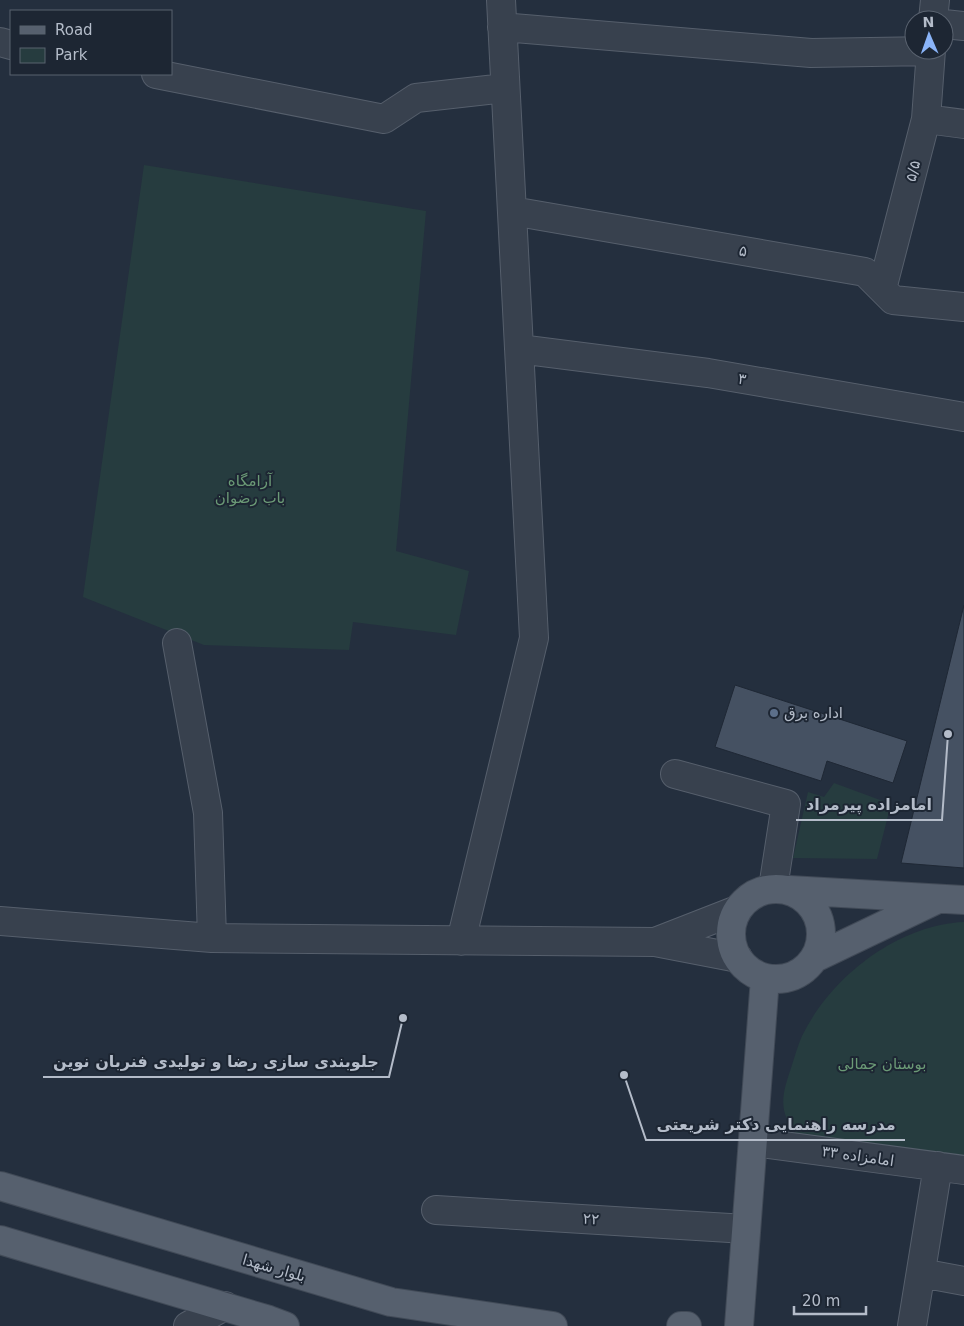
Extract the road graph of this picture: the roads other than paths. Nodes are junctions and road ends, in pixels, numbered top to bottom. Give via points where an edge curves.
1 (501, 0) edge
2 (502, 27) junction
3 (904, 51) edge
4 (930, 60) edge
5 (161, 75) edge
6 (505, 88) junction
7 (926, 118) junction
8 (964, 124) edge
9 (512, 211) junction
10 (882, 289) junction
11 (964, 307) edge
12 (519, 349) junction
13 (964, 417) edge
14 (177, 643) dead end
15 (675, 774) dead end
16 (780, 889) junction
17 (937, 899) junction
18 (964, 900) edge
19 (737, 910) junction
20 (0, 921) edge
21 (212, 938) junction
22 (462, 941) junction
23 (654, 942) junction
24 (738, 958) junction
25 (815, 958) junction
26 (765, 978) junction
27 (753, 1142) junction
28 (938, 1166) junction
29 (964, 1170) edge
30 (0, 1186) edge
31 (436, 1210) dead end
32 (746, 1229) junction
33 (0, 1240) edge
34 (921, 1273) junction
35 (964, 1281) edge
36 (225, 1306) junction
37 (188, 1326) edge
38 (285, 1326) edge
39 (553, 1326) edge
40 (681, 1326) edge
41 (687, 1326) edge
42 (739, 1326) edge
43 (912, 1326) edge

1 - 2 street
2 - 3 street via 811,53
2 - 6 street
4 - 7 street, ۵/۵
5 - 6 street via 384,120 416,98
6 - 9 street
7 - 8 street
7 - 10 street, ۵/۵
9 - 10 street, ۵ via 865,272
9 - 12 street
10 - 11 street, ۵ via 893,300
12 - 13 street, ۳ via 708,373
12 - 22 street via 534,638
14 - 21 street via 208,813
15 - 16 street via 786,804
16 - 17 main road
16 - 19 main road via 759,892
16 - 25 main road via 800,896 819,917 822,931
17 - 18 main road
17 - 25 main road
19 - 23 street
19 - 24 main road via 731,923 730,938
20 - 21 street
21 - 22 street
22 - 23 street
23 - 24 street
24 - 26 main road via 751,973
25 - 26 main road via 793,976
26 - 27 main road
27 - 28 street, امامزاده ۳۳
27 - 32 main road
28 - 29 street, امامزاده ۳۳
28 - 34 street
30 - 39 main road, بلوار شهدا via 391,1302
31 - 32 street, ۲۲
32 - 42 main road
33 - 36 main road
34 - 35 street
34 - 43 street
36 - 37 street
36 - 38 main road
40 - 41 main road

